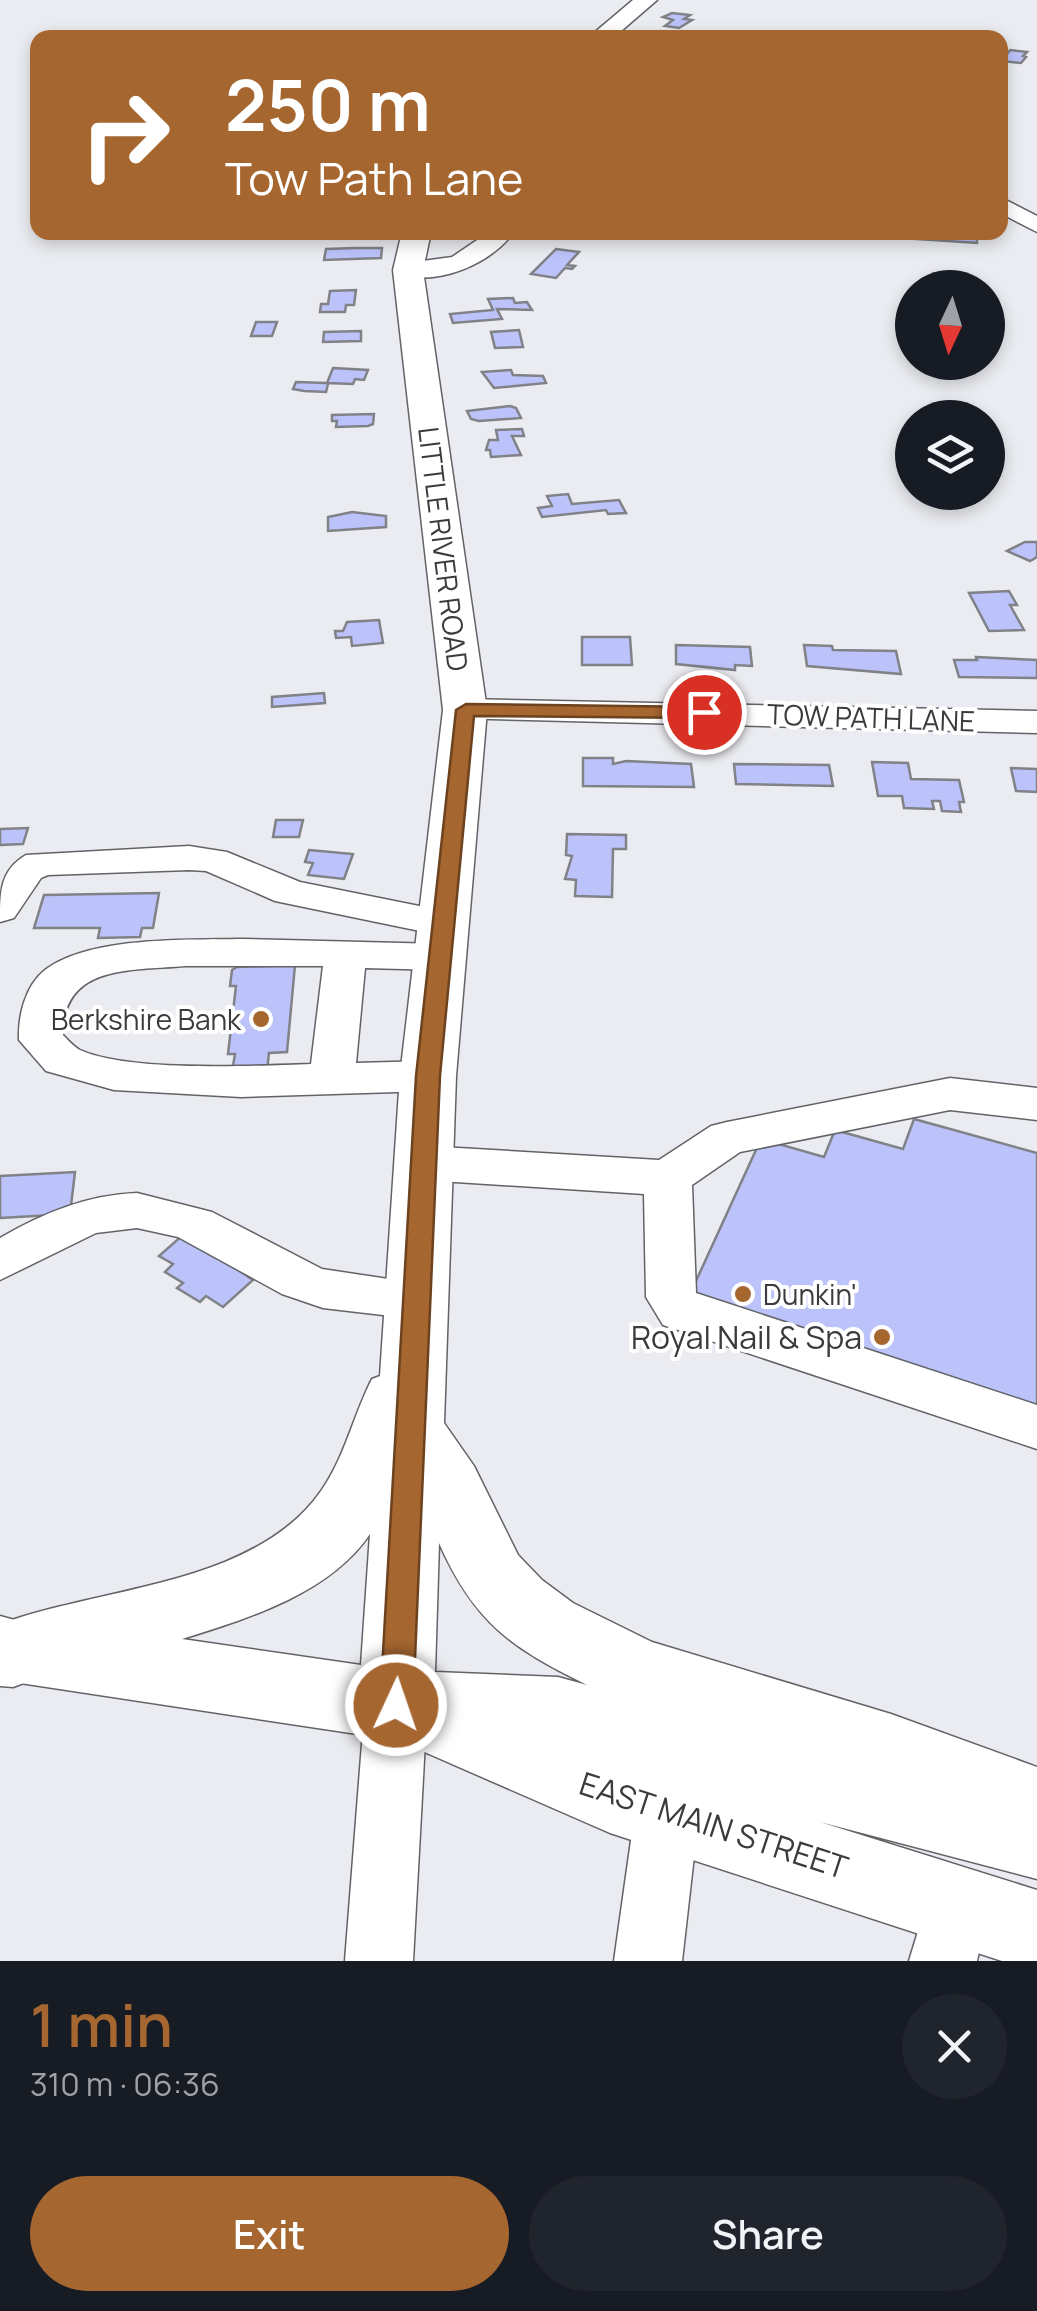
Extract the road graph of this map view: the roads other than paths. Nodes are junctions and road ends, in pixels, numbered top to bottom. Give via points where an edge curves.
1 (646, 0) edge
2 (610, 30) edge
3 (1008, 209) edge
4 (1037, 225) edge
5 (494, 240) edge
6 (413, 251) edge
7 (466, 710) junction
8 (1037, 722) edge
9 (0, 909) edge
10 (442, 940) junction
11 (345, 956) junction
12 (428, 1076) junction
13 (332, 1079) junction
14 (1037, 1104) edge
15 (424, 1163) junction
16 (668, 1178) junction
17 (0, 1261) edge
18 (416, 1320) junction
19 (1037, 1427) edge
20 (410, 1430) junction
21 (6, 1651) edge
22 (396, 1705) junction
23 (1037, 1806) edge
24 (668, 1812) junction
25 (1037, 1840) edge
26 (1037, 1931) edge
27 (949, 1933) edge
28 (379, 1961) edge
29 (648, 1961) edge

1 - 2 main road
3 - 4 street
5 - 6 street via 457,266
6 - 7 main road, LITTLE RIVER ROAD
7 - 8 street, TOW PATH LANE
7 - 10 main road, LITTLE RIVER ROAD
9 - 10 street via 27,870 40,863 189,858 212,860
10 - 11 street
10 - 12 main road, LITTLE RIVER ROAD
11 - 13 street
11 - 13 street via 166,952 93,962 61,978 40,1019 41,1040 62,1060 114,1075
12 - 13 street
12 - 15 main road, LITTLE RIVER ROAD
14 - 16 street via 950,1094 726,1138
15 - 16 street
15 - 18 main road, LITTLE RIVER ROAD
16 - 19 street via 671,1297 681,1312
17 - 18 street via 59,1225 108,1208 152,1212 220,1236 310,1285
18 - 20 main road, LITTLE RIVER ROAD
18 - 21 main road via 370,1472 336,1526 309,1553 242,1587
20 - 22 main road, LITTLE RIVER ROAD
20 - 23 main road via 450,1485 493,1579 562,1636 667,1681 976,1779
21 - 22 main road, EAST MAIN STREET
22 - 24 main road, EAST MAIN STREET via 610,1795
22 - 25 main road, EAST MAIN STREET via 558,1712
22 - 28 street
24 - 27 main road, EAST MAIN STREET
24 - 29 street
26 - 27 main road, EAST MAIN STREET

